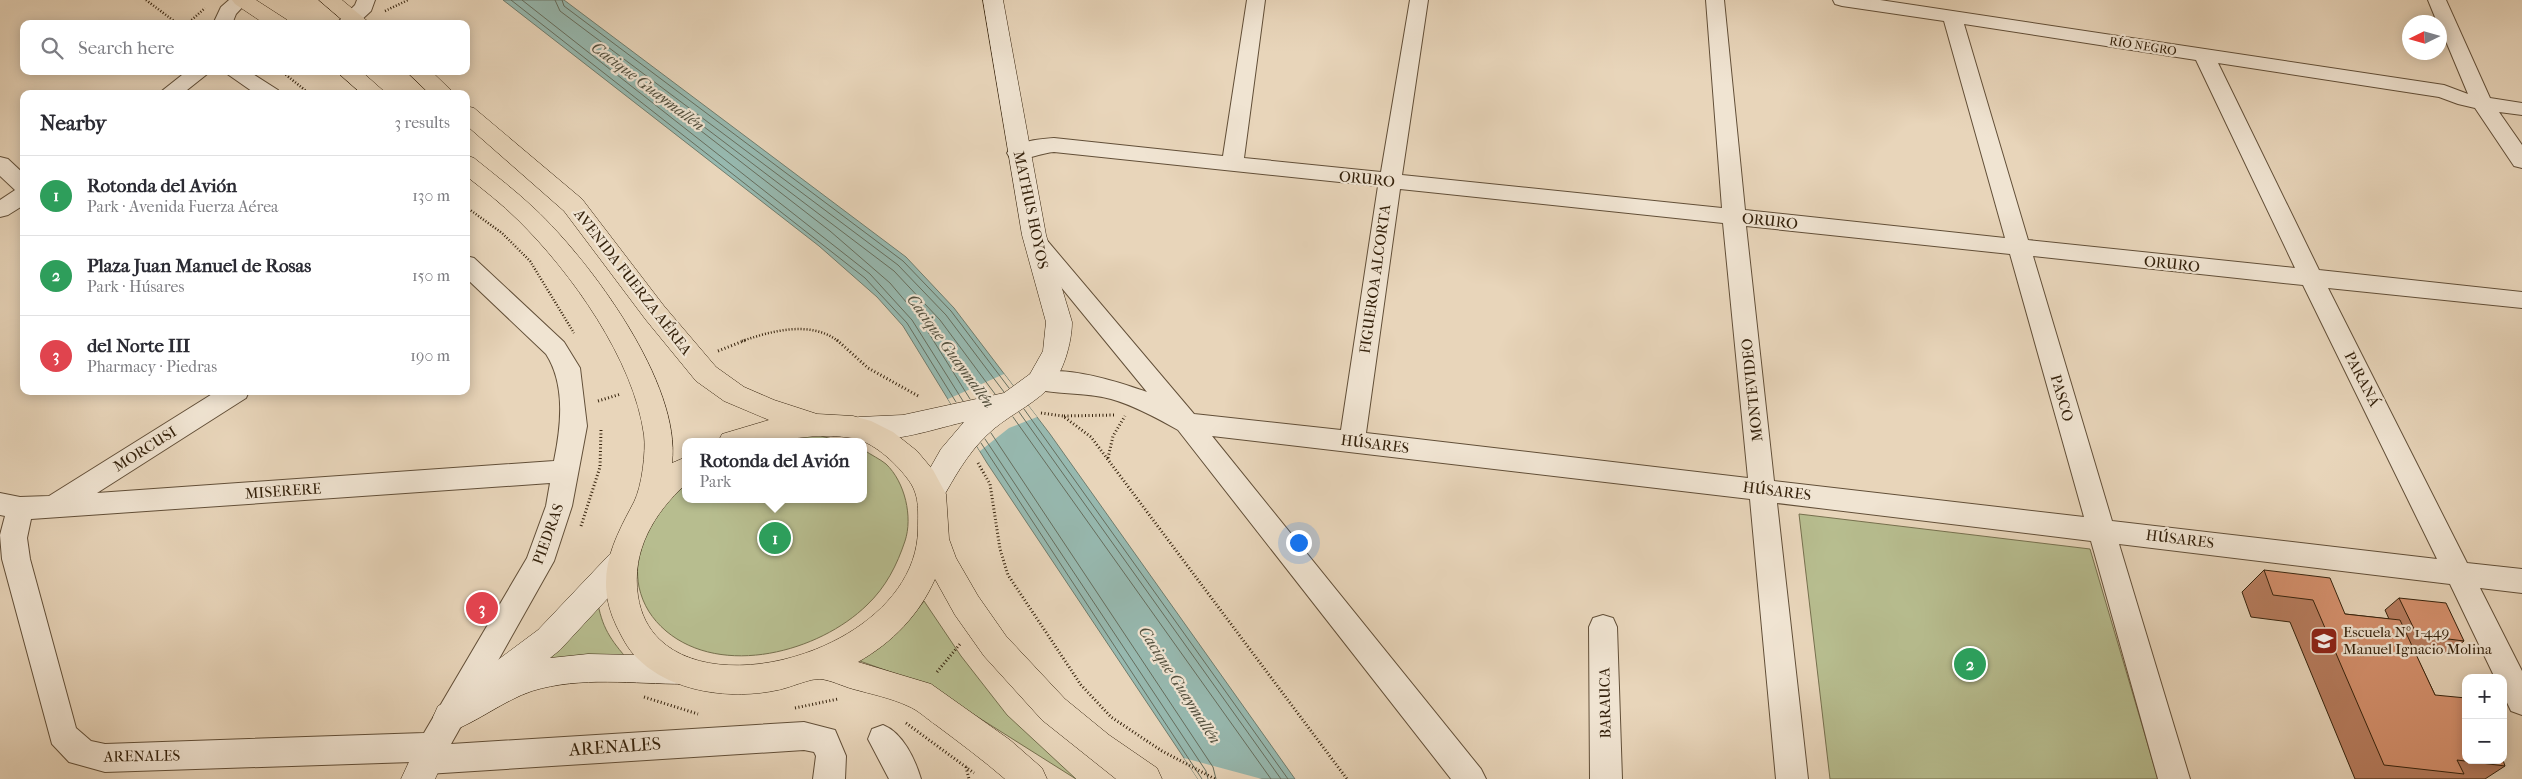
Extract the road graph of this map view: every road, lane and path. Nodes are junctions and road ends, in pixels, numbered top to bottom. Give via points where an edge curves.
1 (146, 0) edge
2 (241, 0) edge
3 (329, 0) edge
4 (366, 0) edge
5 (993, 0) edge
6 (1256, 0) edge
7 (1419, 0) edge
8 (1715, 0) edge
9 (1842, 0) edge
10 (2437, 0) edge
11 (207, 6) dead end
12 (1952, 17) junction
13 (173, 20) edge
14 (191, 20) edge
15 (224, 20) edge
16 (274, 20) edge
17 (351, 20) edge
18 (354, 20) edge
19 (2204, 55) junction
20 (195, 75) edge
21 (239, 75) edge
22 (285, 75) edge
23 (352, 75) edge
24 (422, 75) edge
25 (174, 90) edge
26 (264, 90) edge
27 (305, 90) edge
28 (371, 90) edge
29 (439, 90) edge
30 (2522, 92) edge
31 (2480, 96) junction
32 (2522, 109) edge
33 (470, 116) edge
34 (1018, 152) junction
35 (2522, 161) edge
36 (0, 164) edge
37 (1232, 164) junction
38 (470, 166) edge
39 (1390, 181) junction
40 (20, 182) edge
41 (20, 197) edge
42 (0, 210) edge
43 (470, 210) edge
44 (1734, 218) junction
45 (1036, 243) junction
46 (2018, 248) junction
47 (470, 268) edge
48 (2312, 278) junction
49 (2522, 300) edge
50 (578, 343) dead end
51 (597, 394) dead end
52 (228, 395) edge
53 (1026, 397) junction
54 (599, 409) dead end
55 (1126, 414) dead end
56 (1188, 423) junction
57 (815, 424) junction
58 (600, 425) dead end
59 (964, 425) junction
60 (859, 428) junction
61 (742, 438) edge
62 (1352, 441) junction
63 (1108, 458) junction
64 (567, 471) junction
65 (682, 471) edge
66 (1763, 489) junction
67 (931, 493) junction
68 (649, 503) junction
69 (10, 506) edge
70 (53, 507) junction
71 (2100, 530) junction
72 (578, 534) dead end
73 (934, 539) junction
74 (621, 563) junction
75 (2459, 573) junction
76 (2522, 581) edge
77 (977, 622) junction
78 (1603, 627) dead end
79 (820, 665) junction
80 (684, 670) junction
81 (636, 694) dead end
82 (840, 698) dead end
83 (2522, 701) edge
84 (790, 709) dead end
85 (451, 714) junction
86 (702, 715) dead end
87 (901, 717) junction
88 (426, 762) edge
89 (1190, 766) dead end
90 (966, 767) junction
91 (829, 779) edge
92 (905, 779) edge
93 (969, 779) edge
94 (982, 779) edge
95 (1030, 779) edge
96 (1145, 779) edge
97 (1215, 779) edge
98 (1346, 779) edge
99 (1470, 779) edge
100 (1606, 779) edge
101 (1792, 779) edge
102 (2174, 779) edge

1 - 13 path
2 - 15 street via 228,11
2 - 16 highway
3 - 17 highway
4 - 18 street
5 - 34 main road, MATHUS HOYOS
6 - 37 street
7 - 39 street, FIGUEROA ALCORTA
8 - 44 street, MONTEVIDEO
9 - 12 street, RÍO NEGRO
10 - 31 street
11 - 14 path
12 - 19 street, RÍO NEGRO
12 - 46 street, PASCO
19 - 31 street, RÍO NEGRO via 2444,91 2465,100
19 - 48 street, PARANÁ
20 - 25 street
21 - 26 street
22 - 27 path
23 - 28 highway
24 - 29 highway
30 - 31 street, RÍO NEGRO
31 - 32 street, RÍO NEGRO
31 - 35 street
33 - 57 highway, AVENIDA FUERZA AÉREA via 573,205 706,374 765,408
34 - 37 street, ORURO via 1054,145
34 - 45 main road, MATHUS HOYOS
36 - 40 street
37 - 39 street, ORURO
38 - 68 highway via 528,216 599,303 625,346 647,390 658,435 658,463
39 - 44 street, ORURO
39 - 62 street, FIGUEROA ALCORTA
41 - 42 street
43 - 50 path via 502,233 530,260 571,325
44 - 46 street, ORURO
44 - 66 street, MONTEVIDEO
45 - 53 main road, MATHUS HOYOS via 1059,322 1056,351
45 - 56 street
46 - 48 street, ORURO
46 - 71 street, PASCO
47 - 64 street, PIEDRAS via 555,348 568,368 574,426
48 - 49 street, ORURO
48 - 75 street, PARANÁ
51 - 54 path
52 - 70 street, MORCUSI
53 - 56 street, HÚSARES via 1065,382 1114,390 1160,407
53 - 59 main road, MATHUS HOYOS
53 - 63 path via 1063,416 1091,437
55 - 63 path via 1115,429
56 - 62 street, HÚSARES
56 - 99 street
57 - 60 highway
57 - 61 highway via 785,426
58 - 72 path via 600,467
59 - 60 main road, MATHUS HOYOS
59 - 67 main road, MATHUS HOYOS
60 - 67 highway via 890,444 915,466
62 - 66 street, HÚSARES
63 - 98 path
64 - 70 street, MISERERE
64 - 85 street, PIEDRAS via 540,561
65 - 68 highway
66 - 71 street, HÚSARES
66 - 101 street, MONTEVIDEO
67 - 73 highway via 935,512
68 - 74 highway via 631,533
69 - 70 street, MISERERE
69 - 88 street, ARENALES via 18,568 63,734 84,755 105,758
71 - 75 street, HÚSARES
71 - 102 street, PASCO
73 - 77 highway
73 - 79 highway via 917,587 892,618 859,644
74 - 80 highway via 620,590 626,615 639,638 659,656
74 - 85 main road, PIEDRAS via 550,640
75 - 76 street, HÚSARES
75 - 83 street, PARANÁ
77 - 87 path
77 - 96 highway via 1012,668 1055,712 1105,753
78 - 100 street, BARAUCA
79 - 80 highway via 768,679 724,680
79 - 87 highway
80 - 85 main road via 564,670 506,686
81 - 86 path
82 - 84 path
85 - 88 street, PIEDRAS
87 - 90 path
87 - 92 street
87 - 95 highway via 998,751
88 - 91 street, ARENALES via 804,736 824,740 832,756
89 - 97 path
90 - 93 path
90 - 94 path

